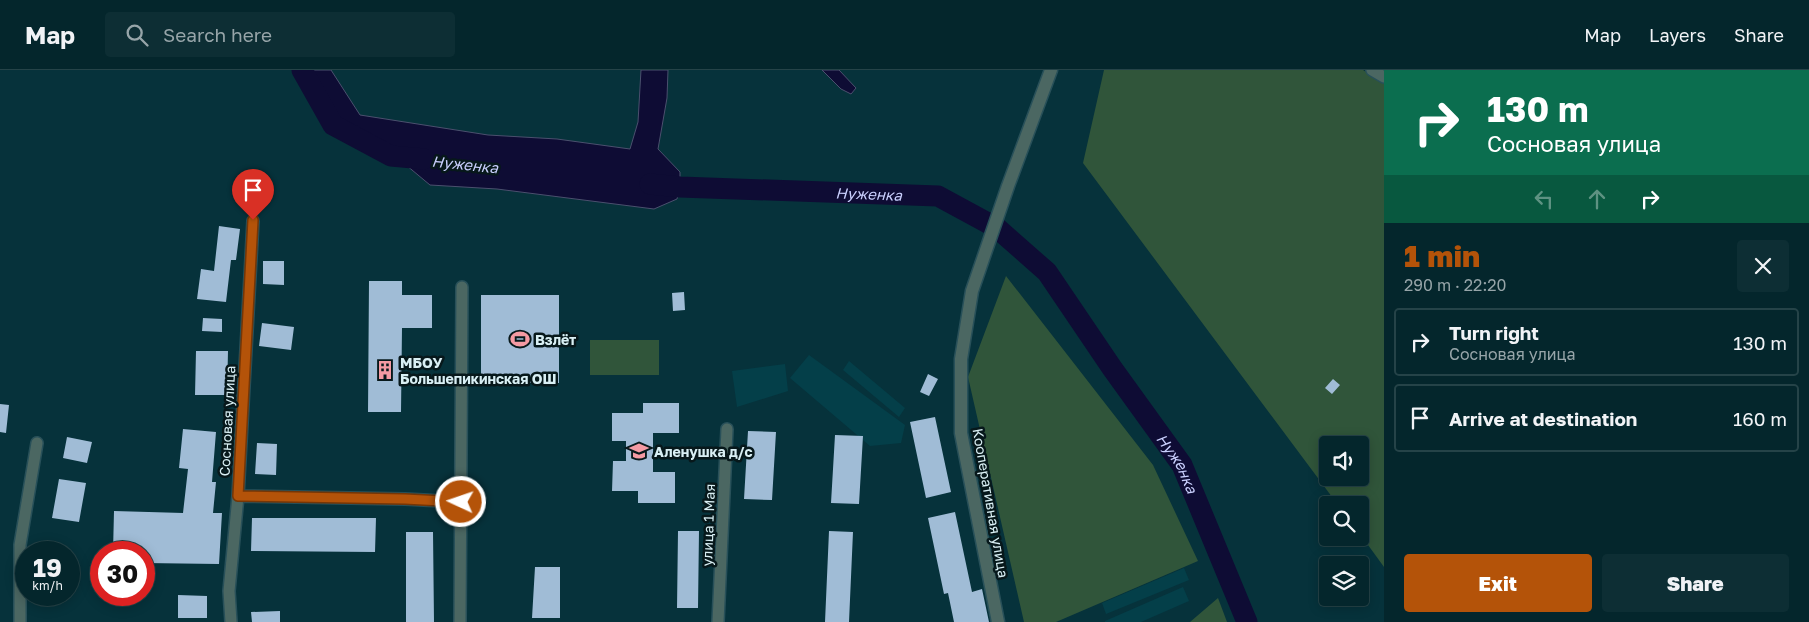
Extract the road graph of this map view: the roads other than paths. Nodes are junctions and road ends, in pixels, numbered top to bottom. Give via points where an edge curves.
1 (1051, 70) edge
2 (1372, 70) edge
3 (1384, 77) edge
4 (253, 220) dead end
5 (462, 286) dead end
6 (727, 429) dead end
7 (37, 443) dead end
8 (238, 496) junction
9 (461, 502) junction
10 (20, 622) edge
11 (231, 622) edge
12 (460, 622) edge
13 (718, 622) edge
14 (998, 622) edge

1 - 14 street, Кооперативная улица via 972,291 961,359 961,433
2 - 3 street
4 - 8 street, Сосновая улица
5 - 9 street
6 - 13 street, улица 1 Мая
7 - 10 street via 20,545
8 - 9 street
8 - 11 street, Сосновая улица via 229,591
9 - 12 street

